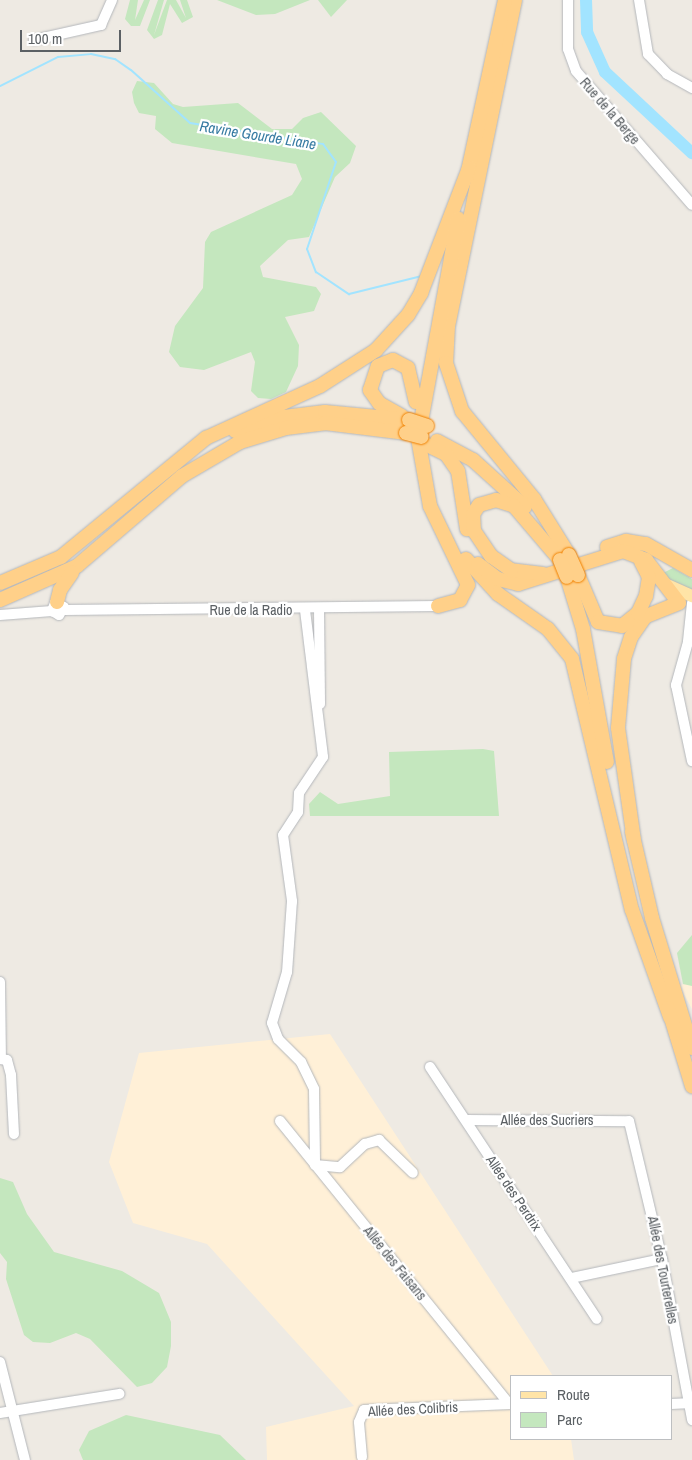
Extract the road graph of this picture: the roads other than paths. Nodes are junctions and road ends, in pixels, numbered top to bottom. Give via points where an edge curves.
1 (112, 0) edge
2 (505, 0) edge
3 (515, 0) edge
4 (520, 0) edge
5 (568, 0) edge
6 (639, 0) edge
7 (34, 40) dead end
8 (691, 86) edge
9 (497, 90) junction
10 (469, 168) junction
11 (692, 205) edge
12 (416, 432) junction
13 (170, 466) junction
14 (422, 472) junction
15 (546, 517) junction
16 (633, 554) junction
17 (564, 557) junction
18 (77, 566) junction
19 (692, 570) edge
20 (656, 571) junction
21 (692, 574) edge
22 (573, 576) junction
23 (545, 579) junction
24 (0, 583) edge
25 (646, 596) junction
26 (0, 600) edge
27 (689, 601) edge
28 (438, 606) joint
29 (58, 608) junction
30 (319, 608) junction
31 (305, 610) junction
32 (0, 615) edge
33 (689, 658) edge
34 (318, 716) junction
35 (692, 761) edge
36 (634, 841) junction
37 (0, 982) edge
38 (670, 1017) junction
39 (692, 1048) edge
40 (0, 1059) edge
41 (430, 1067) dead end
42 (692, 1086) edge
43 (466, 1120) junction
44 (280, 1121) dead end
45 (629, 1121) joint
46 (14, 1134) dead end
47 (315, 1165) junction
48 (413, 1173) dead end
49 (662, 1259) junction
50 (571, 1278) junction
51 (597, 1319) dead end
52 (0, 1362) edge
53 (119, 1394) dead end
54 (690, 1403) edge
55 (510, 1404) edge
56 (672, 1404) edge
57 (16, 1412) junction
58 (0, 1413) edge
59 (692, 1420) edge
60 (362, 1457) dead end
61 (25, 1460) edge

1 - 7 street via 101,25
2 - 10 highway
3 - 9 highway
4 - 9 highway
5 - 11 street, Rue de la Berge via 568,48 576,71
6 - 8 street via 639,20 648,54 667,74
9 - 15 highway via 448,326 447,371 465,416
10 - 12 highway
10 - 13 highway via 421,293 393,334 338,376 206,438
12 - 12 highway via 379,403 370,390 370,378 383,361 402,363 412,376
12 - 13 highway via 344,412 284,417 232,432
12 - 14 highway
12 - 15 highway via 483,457
12 - 17 highway via 462,453 504,486
12 - 18 highway via 312,424 240,442 182,476
12 - 23 highway via 446,454 458,471 474,547 512,576
13 - 24 highway via 61,557
14 - 23 highway via 441,516 479,565 512,584
14 - 28 highway via 435,518 468,581 462,598
14 - 38 highway via 443,527 473,569 498,594 548,629 572,659 632,910
15 - 17 highway
16 - 20 highway
16 - 23 highway via 608,554
16 - 25 highway via 647,569
17 - 19 highway via 514,506 491,500 475,510 474,531 482,546 497,562 516,572 553,572 626,541 660,549
17 - 22 highway, bridge
18 - 26 highway
18 - 29 highway via 61,587
20 - 21 highway via 669,563
20 - 25 highway
20 - 27 highway via 665,584
22 - 25 highway via 594,615 604,626 627,624
22 - 36 highway
22 - 38 highway via 630,878
27 - 33 street
27 - 36 highway via 645,617 631,637 624,659 618,728
28 - 30 street, Rue de la Radio
29 - 31 street, Rue de la Radio
29 - 32 street, Rue de la Radio
30 - 31 street, Rue de la Radio
30 - 34 street via 322,687
31 - 34 street
33 - 35 street via 676,690
34 - 47 street via 323,757 299,794 298,812 283,835 292,901 287,972 272,1017 278,1039 301,1062 314,1089
36 - 39 highway via 652,918
37 - 40 street
38 - 42 highway
40 - 46 street via 7,1060 11,1075
41 - 43 street, Allée des Perdrix
43 - 45 street, Allée des Sucriers
43 - 50 street, Allée des Perdrix
44 - 47 street, Allée des Faisans
45 - 49 street, Allée des Tourterelles
47 - 48 street via 340,1167 365,1144 379,1140
47 - 55 street, Allée des Faisans
49 - 50 street
49 - 54 street, Allée des Tourterelles
50 - 51 street, Allée des Perdrix
52 - 57 street
53 - 57 street
54 - 56 street
54 - 59 street, Allée des Tourterelles
55 - 60 street, Allée des Colibris via 365,1410 359,1422
57 - 58 street
57 - 61 street

